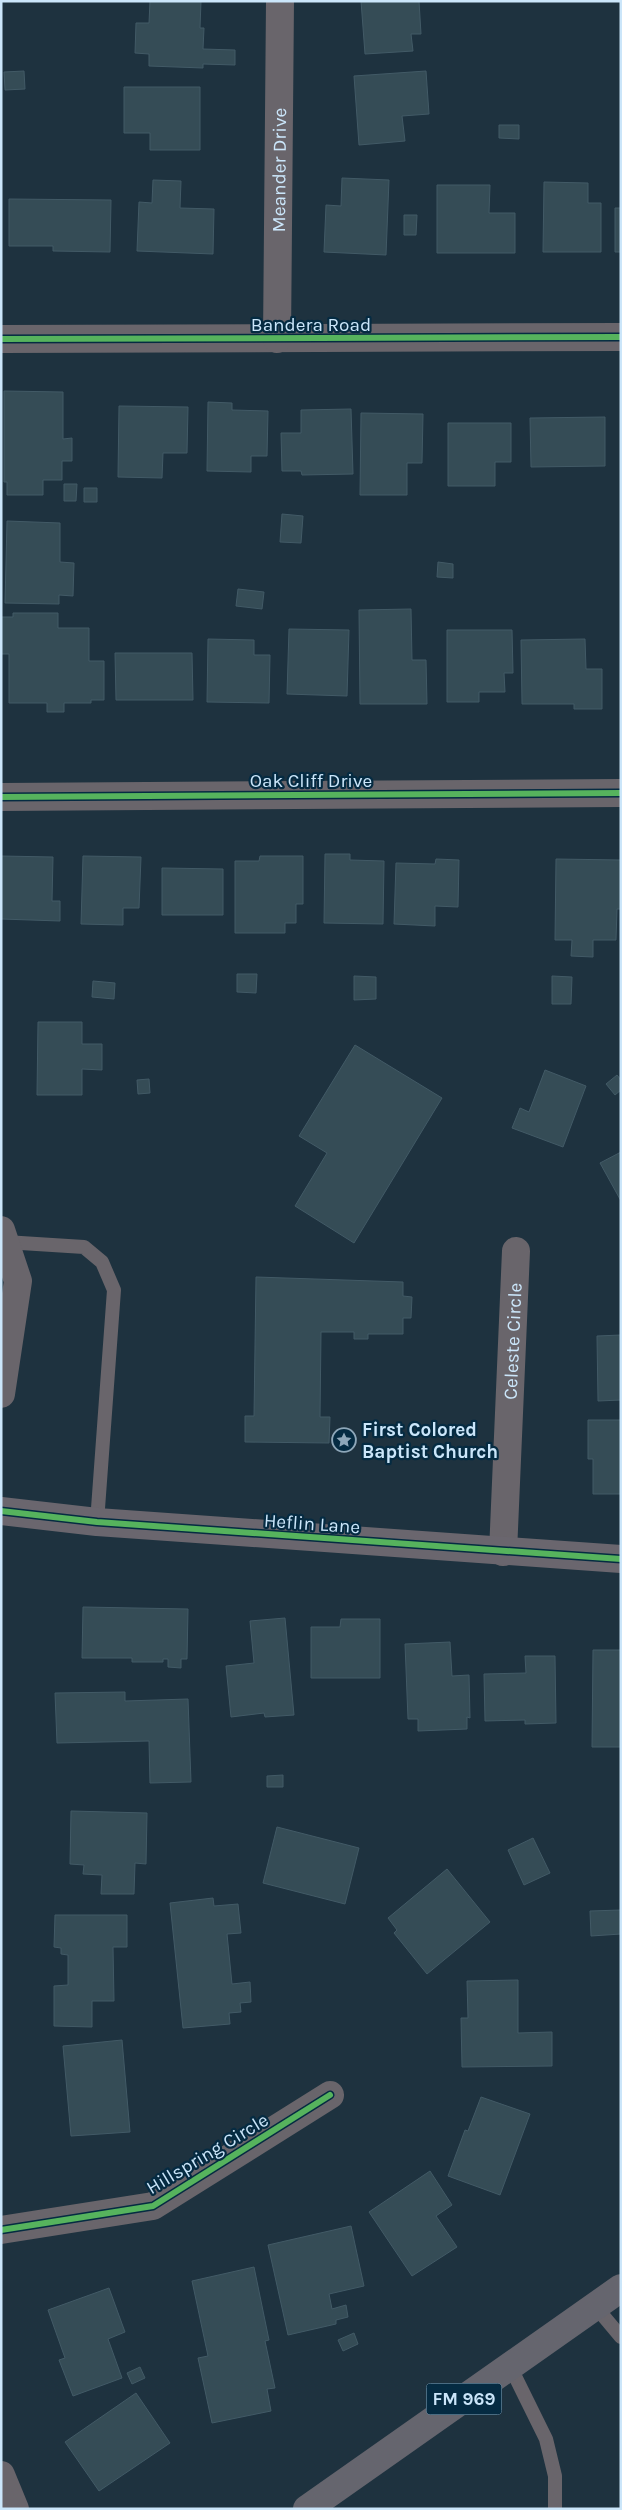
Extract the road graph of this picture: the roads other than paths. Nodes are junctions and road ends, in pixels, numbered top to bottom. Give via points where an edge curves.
1 (280, 1) edge
2 (621, 337) edge
3 (1, 339) edge
4 (277, 339) junction
5 (621, 793) edge
6 (1, 796) edge
7 (3, 1236) edge
8 (516, 1251) dead end
9 (1, 1394) edge
10 (1, 1511) edge
11 (97, 1522) junction
12 (503, 1552) junction
13 (621, 1559) edge
14 (330, 2095) dead end
15 (1, 2230) edge
16 (621, 2288) edge
17 (595, 2306) junction
18 (621, 2337) edge
19 (510, 2366) junction
20 (1, 2475) edge
21 (15, 2509) edge
22 (307, 2509) edge
23 (555, 2509) edge

1 - 4 street, Meander Drive
2 - 4 street, Bandera Road
3 - 4 street, Bandera Road
5 - 6 street, Oak Cliff Drive
7 - 9 street via 18,1281
7 - 11 lane via 84,1247 102,1262 114,1290
8 - 12 street, Celeste Circle
10 - 11 street, Heflin Lane
11 - 12 street, Heflin Lane
12 - 13 street, Heflin Lane
14 - 15 street, Hillspring Circle via 153,2206
16 - 17 main road, FM 969
17 - 18 lane
17 - 19 main road, FM 969
19 - 22 main road, FM 969
19 - 23 lane via 546,2438 556,2476
20 - 21 street

